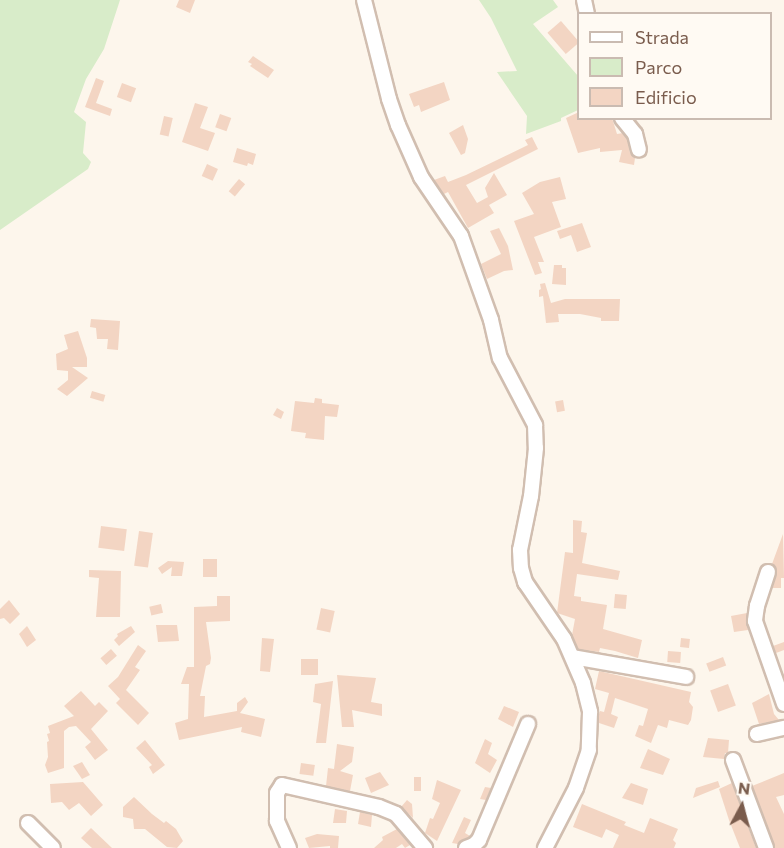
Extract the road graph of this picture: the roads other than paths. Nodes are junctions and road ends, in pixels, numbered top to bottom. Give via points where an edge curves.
1 (364, 0) edge
2 (624, 120) edge
3 (639, 150) dead end
4 (768, 572) dead end
5 (573, 657) junction
6 (686, 677) dead end
7 (783, 699) edge
8 (528, 724) dead end
9 (784, 728) edge
10 (757, 734) dead end
11 (733, 760) dead end
12 (28, 823) dead end
13 (53, 848) edge
14 (289, 848) edge
15 (425, 848) edge
16 (466, 848) edge
17 (545, 848) edge
18 (766, 848) edge

1 - 5 street via 398,125 420,177 461,236 500,358 535,425 536,448 520,550 521,568 525,582
2 - 3 street via 635,134
4 - 7 street via 756,621
5 - 6 street
5 - 17 street via 590,712 589,750 576,788
8 - 16 street via 478,840
9 - 10 street
11 - 18 street
12 - 13 street
14 - 15 street via 277,821 277,792 282,785 396,814

